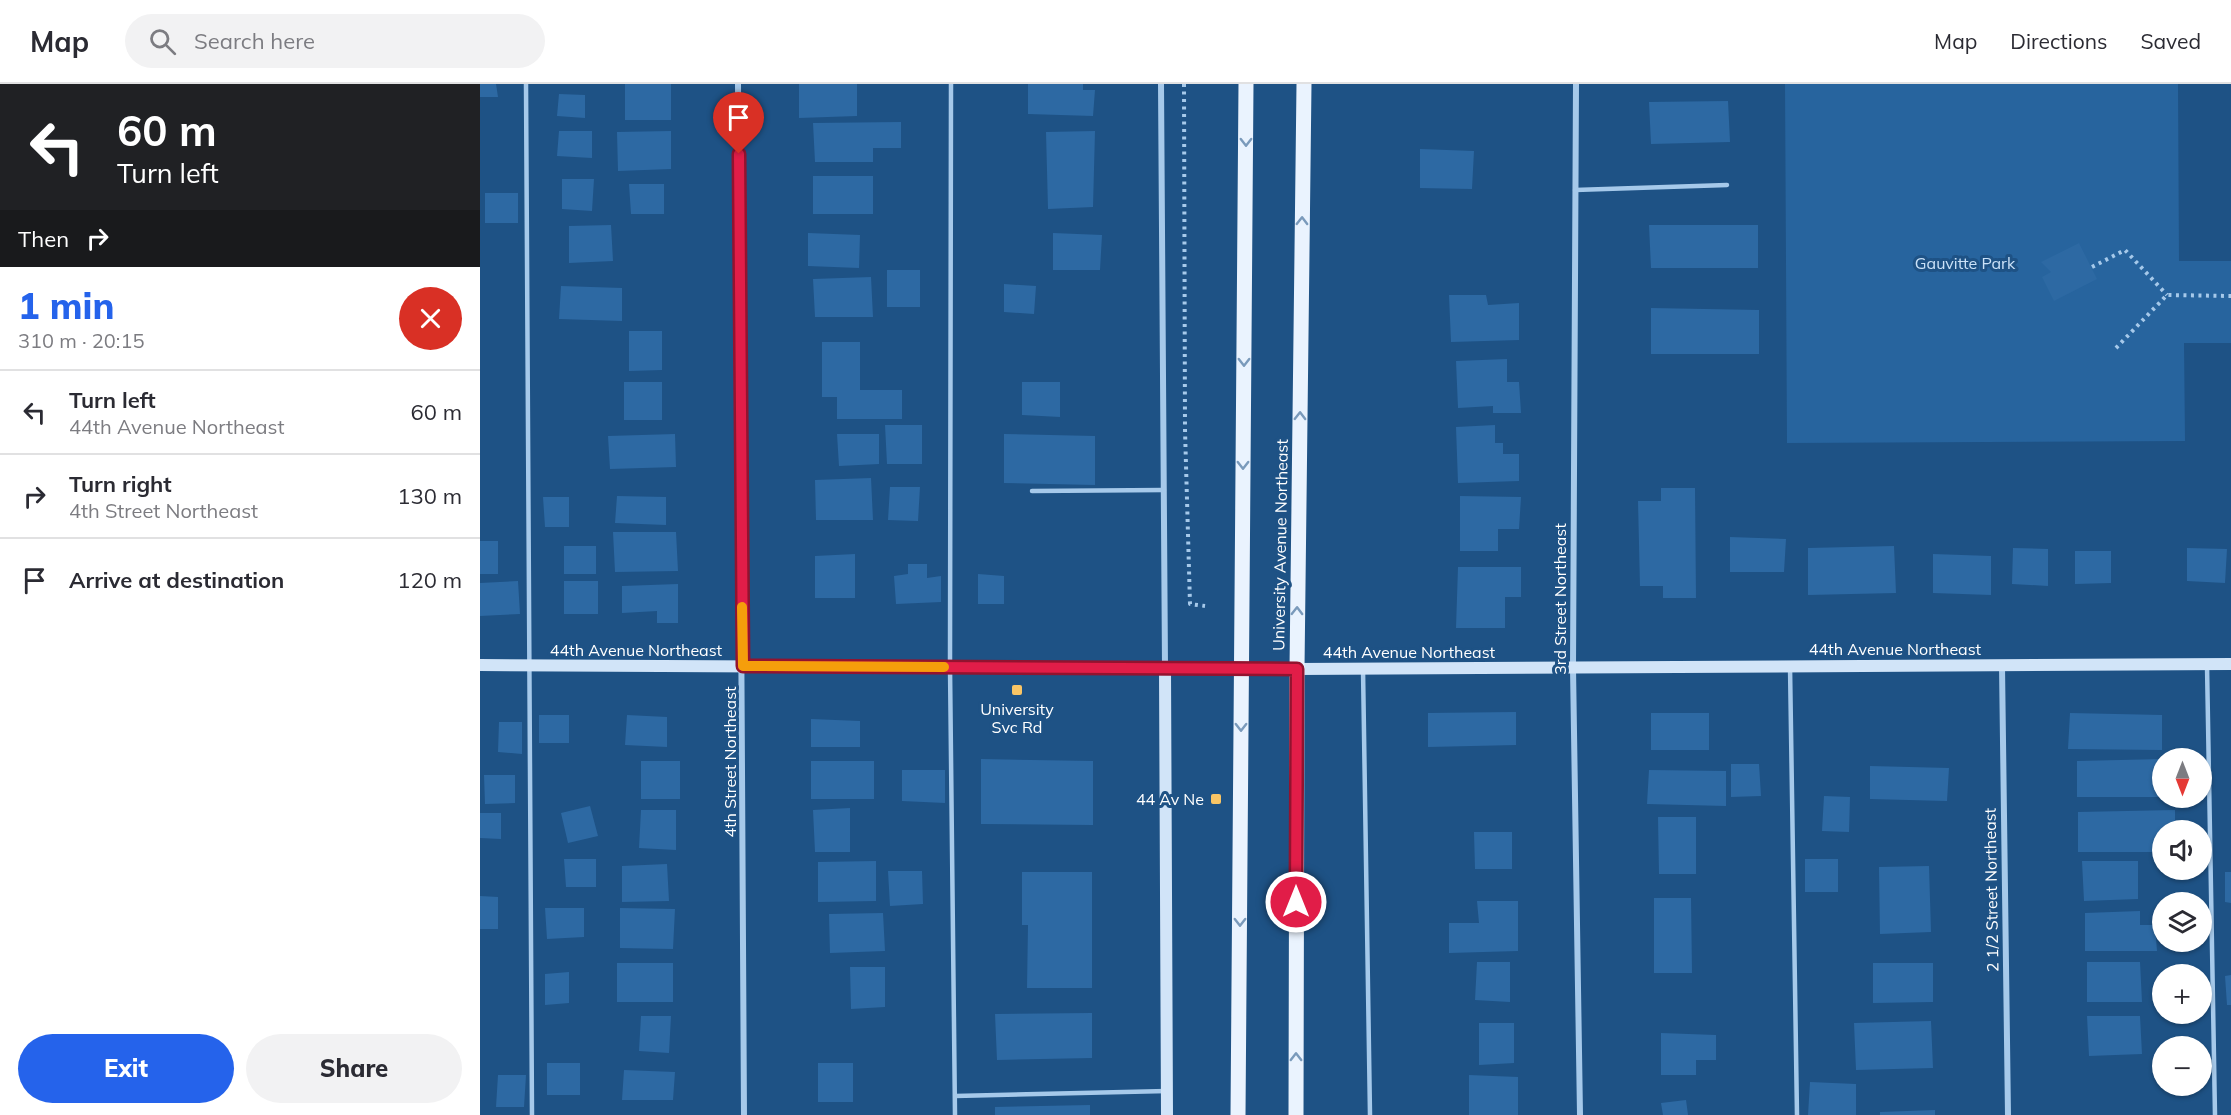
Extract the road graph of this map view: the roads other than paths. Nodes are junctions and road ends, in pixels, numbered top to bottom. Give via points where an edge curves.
1 (526, 84) edge
2 (738, 84) edge
3 (951, 84) edge
4 (1161, 84) edge
5 (1246, 84) edge
6 (1304, 84) edge
7 (1576, 84) edge
8 (1727, 185) dead end
9 (1575, 190) junction
10 (1164, 489) junction
11 (1032, 491) dead end
12 (2207, 664) junction
13 (2231, 664) edge
14 (480, 665) edge
15 (2002, 665) junction
16 (529, 666) junction
17 (743, 666) junction
18 (1790, 666) junction
19 (950, 667) junction
20 (1573, 668) junction
21 (1165, 669) junction
22 (1242, 669) junction
23 (1297, 669) junction
24 (1363, 669) junction
25 (1167, 1091) junction
26 (955, 1096) junction
27 (532, 1115) edge
28 (744, 1115) edge
29 (955, 1115) edge
30 (1167, 1115) edge
31 (1238, 1115) edge
32 (1296, 1115) edge
33 (1370, 1115) edge
34 (1580, 1115) edge
35 (1797, 1115) edge
36 (2008, 1115) edge
37 (2215, 1115) edge

1 - 16 lane
2 - 17 street, 4th Street Northeast
3 - 19 lane
4 - 10 street
5 -> 22 main road
23 -> 6 main road, University Avenue Northeast
7 - 9 street, 3rd Street Northeast
8 - 9 lane
9 - 20 street, 3rd Street Northeast
10 - 11 lane
10 - 21 street
12 - 13 street, 44th Avenue Northeast
12 - 15 street, 44th Avenue Northeast
12 - 37 lane
14 - 16 street, 44th Avenue Northeast
15 - 18 street, 44th Avenue Northeast
15 - 36 street, 2 1/2 Street Northeast
16 - 17 street, 44th Avenue Northeast
16 - 27 lane
17 - 19 street, 44th Avenue Northeast
17 - 28 street, 4th Street Northeast
18 - 20 street, 44th Avenue Northeast
18 - 35 lane
19 - 21 street, 44th Avenue Northeast
19 - 26 lane
20 - 24 street, 44th Avenue Northeast
20 - 34 street, 3rd Street Northeast
21 - 22 street, 44th Avenue Northeast
21 - 25 street
22 - 23 street, 44th Avenue Northeast
22 -> 31 main road
23 - 24 street, 44th Avenue Northeast
32 -> 23 main road, University Avenue Northeast
24 - 33 lane
25 - 26 lane
25 - 30 street
26 - 29 lane

